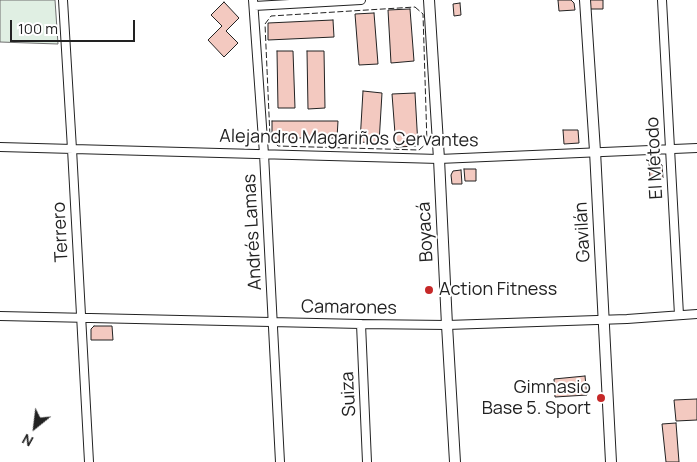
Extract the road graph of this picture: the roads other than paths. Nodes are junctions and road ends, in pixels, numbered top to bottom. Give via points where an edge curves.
1 (63, 0) edge
2 (361, 0) edge
3 (429, 0) edge
4 (585, 0) edge
5 (662, 0) edge
6 (253, 3) edge
7 (0, 147) edge
8 (670, 148) junction
9 (697, 148) edge
10 (72, 149) junction
11 (595, 151) junction
12 (264, 154) junction
13 (439, 158) junction
14 (697, 314) edge
15 (679, 315) junction
16 (0, 316) edge
17 (81, 318) junction
18 (604, 319) junction
19 (272, 322) junction
20 (361, 324) junction
21 (447, 325) junction
22 (89, 462) edge
23 (280, 462) edge
24 (367, 462) edge
25 (455, 462) edge
26 (611, 462) edge

1 - 10 street, Terrero
2 - 6 street
3 - 13 street, Boyacá
4 - 11 street, Gavilán
5 - 8 street, El Método
6 - 12 street, Andrés Lamas
7 - 10 street, Alejandro Magariños Cervantes
8 - 9 street, Alejandro Magariños Cervantes
8 - 11 street, Alejandro Magariños Cervantes
8 - 15 street, El Método
10 - 12 street, Alejandro Magariños Cervantes
10 - 17 street, Terrero
11 - 13 street, Alejandro Magariños Cervantes
11 - 18 street, Gavilán
12 - 13 street, Alejandro Magariños Cervantes
12 - 19 street, Andrés Lamas
13 - 21 street, Boyacá
14 - 15 street, Camarones
15 - 18 street, Camarones
16 - 17 street, Camarones
17 - 19 street, Camarones
17 - 22 street, Terrero
18 - 21 street, Camarones
18 - 26 street, Gavilán
19 - 20 street, Camarones
19 - 23 street, Andrés Lamas
20 - 21 street, Camarones
20 - 24 street, Suiza
21 - 25 street, Boyacá

